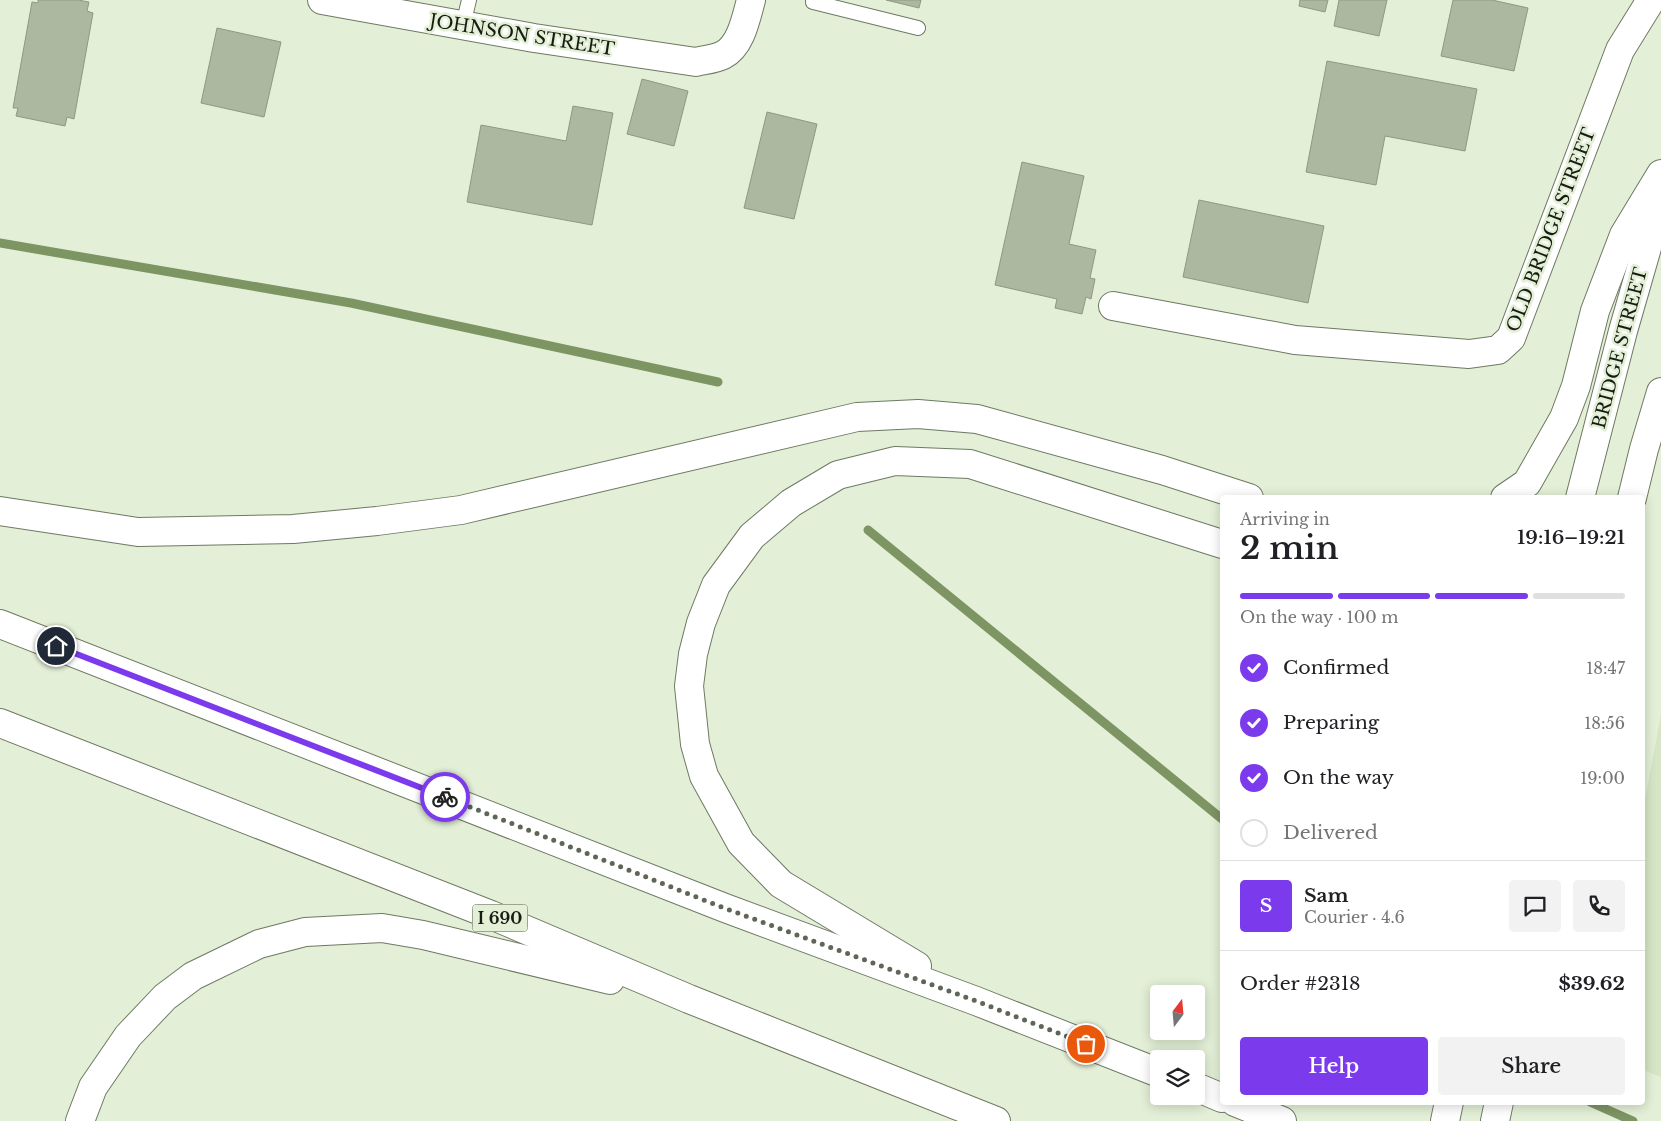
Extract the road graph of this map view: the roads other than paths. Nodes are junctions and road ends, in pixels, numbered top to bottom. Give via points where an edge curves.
1 (751, 0) edge
2 (813, 0) edge
3 (1651, 0) edge
4 (338, 2) edge
5 (466, 13) edge
6 (918, 28) dead end
7 (1661, 174) edge
8 (1661, 199) edge
9 (1113, 306) dead end
10 (1661, 392) edge
11 (1240, 495) edge
12 (1509, 495) edge
13 (1581, 495) edge
14 (1633, 495) edge
15 (0, 511) edge
16 (1220, 543) edge
17 (0, 624) edge
18 (0, 723) edge
19 (689, 999) junction
20 (976, 1001) junction
21 (1150, 1069) edge
22 (1205, 1091) edge
23 (1220, 1097) edge
24 (1242, 1105) edge
25 (1448, 1105) edge
26 (1499, 1105) edge
27 (80, 1121) edge
28 (996, 1121) edge
29 (1282, 1121) edge
30 (1444, 1121) edge
31 (1496, 1121) edge

1 - 5 main road, JOHNSON STREET via 744,30 730,50 722,56 696,62 534,38
2 - 6 lane
3 - 9 main road, OLD BRIDGE STREET via 1620,50 1511,338 1498,350 1469,354 1294,340
4 - 5 main road, JOHNSON STREET
7 - 12 main road via 1624,235 1595,311 1576,386 1564,418 1527,483
8 - 13 main road, BRIDGE STREET
10 - 14 main road
11 - 15 main road via 977,419 918,414 857,417 461,510 377,521 293,529 138,532
16 - 20 main road via 970,464 895,462 838,475 791,503 752,536 716,585 701,623 689,686 695,744 704,776 741,843 781,884
17 - 20 main road via 724,908
18 - 19 main road, I 690 via 491,915
19 - 27 main road via 423,934 382,928 305,932 259,944 193,976 165,997 128,1036 93,1087
19 - 28 main road, I 690
20 - 21 main road
22 - 23 main road
24 - 29 main road
25 - 30 main road
26 - 31 main road

